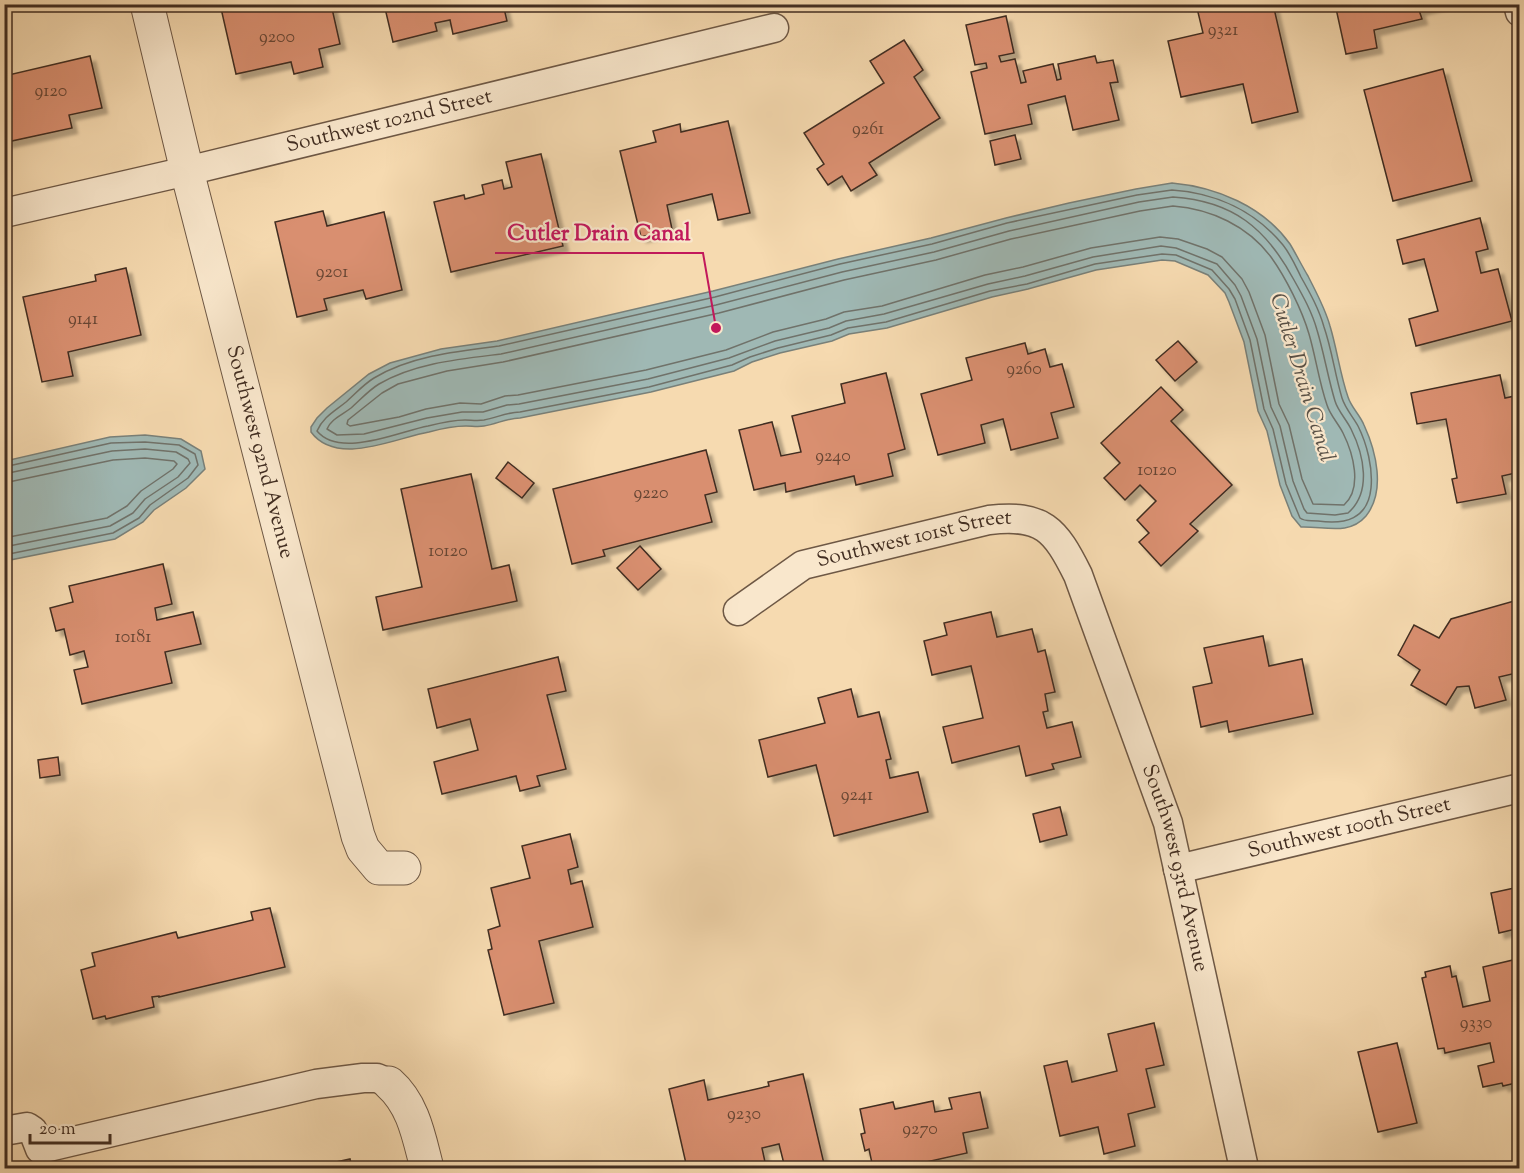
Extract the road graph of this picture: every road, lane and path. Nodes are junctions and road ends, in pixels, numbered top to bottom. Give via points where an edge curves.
1 (147, 4) edge
2 (1518, 4) edge
3 (1520, 12) edge
4 (774, 28) dead end
5 (187, 171) junction
6 (4, 213) edge
7 (1078, 575) joint
8 (738, 611) dead end
9 (1520, 788) edge
10 (404, 868) dead end
11 (1178, 869) junction
12 (389, 1083) joint
13 (4, 1131) edge
14 (427, 1168) edge
15 (1244, 1168) edge

1 - 5 street, Southwest 92nd Avenue
2 - 3 street
4 - 5 street, Southwest 102nd Street
5 - 6 street, Southwest 102nd Street
5 - 10 street, Southwest 92nd Avenue via 358,836 379,868
7 - 8 street, Southwest 101st Street via 1062,546 1041,525 1017,518 989,520 803,565
7 - 11 street, Southwest 93rd Avenue via 1168,823
9 - 11 street, Southwest 100th Street
11 - 15 street, Southwest 93rd Avenue
12 - 13 street via 363,1078 316,1084 40,1149 33,1131 27,1127
12 - 14 street via 411,1112

